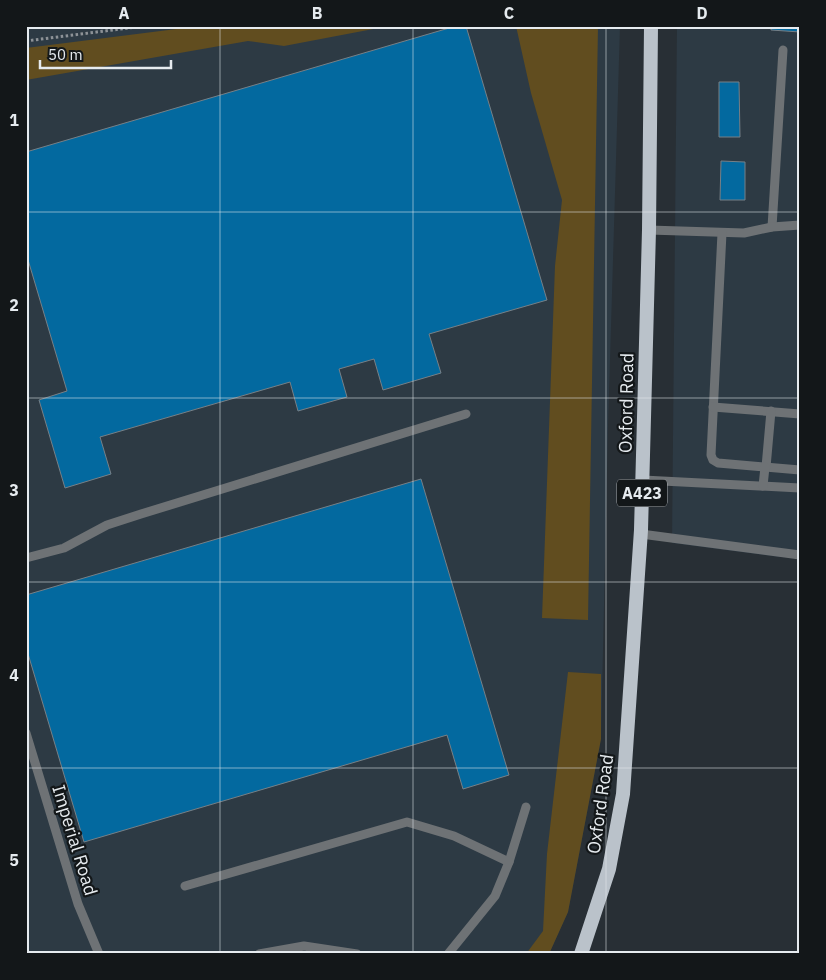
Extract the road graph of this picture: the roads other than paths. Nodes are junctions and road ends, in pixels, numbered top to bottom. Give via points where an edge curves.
1 (651, 26) edge
2 (782, 50) dead end
3 (800, 225) edge
4 (772, 227) junction
5 (649, 230) junction
6 (722, 233) junction
7 (713, 407) junction
8 (771, 411) junction
9 (466, 414) dead end
10 (800, 414) edge
11 (766, 467) junction
12 (800, 470) edge
13 (642, 480) junction
14 (763, 486) junction
15 (800, 488) edge
16 (641, 534) junction
17 (800, 555) edge
18 (26, 558) edge
19 (26, 733) edge
20 (526, 807) dead end
21 (510, 862) junction
22 (185, 886) dead end
23 (99, 954) edge
24 (259, 954) edge
25 (357, 954) edge
26 (448, 954) edge
27 (581, 954) edge

1 - 5 highway, Oxford Road / A423
2 - 4 lane
3 - 4 lane
4 - 6 lane via 744,233
5 - 6 lane
5 - 13 highway, Oxford Road / A423
6 - 7 lane
7 - 8 lane
7 - 11 lane via 713,460
8 - 10 lane
8 - 11 lane
9 - 18 lane via 107,525 64,548
11 - 12 lane
11 - 14 lane
13 - 14 lane
13 - 16 highway, Oxford Road / A423
14 - 15 lane
16 - 17 lane
16 - 27 highway, Oxford Road / A423 via 624,794 609,869
19 - 23 lane, Imperial Road via 78,904
20 - 21 lane
21 - 22 lane via 454,836 407,822
21 - 26 lane via 495,896
24 - 25 lane via 304,946

